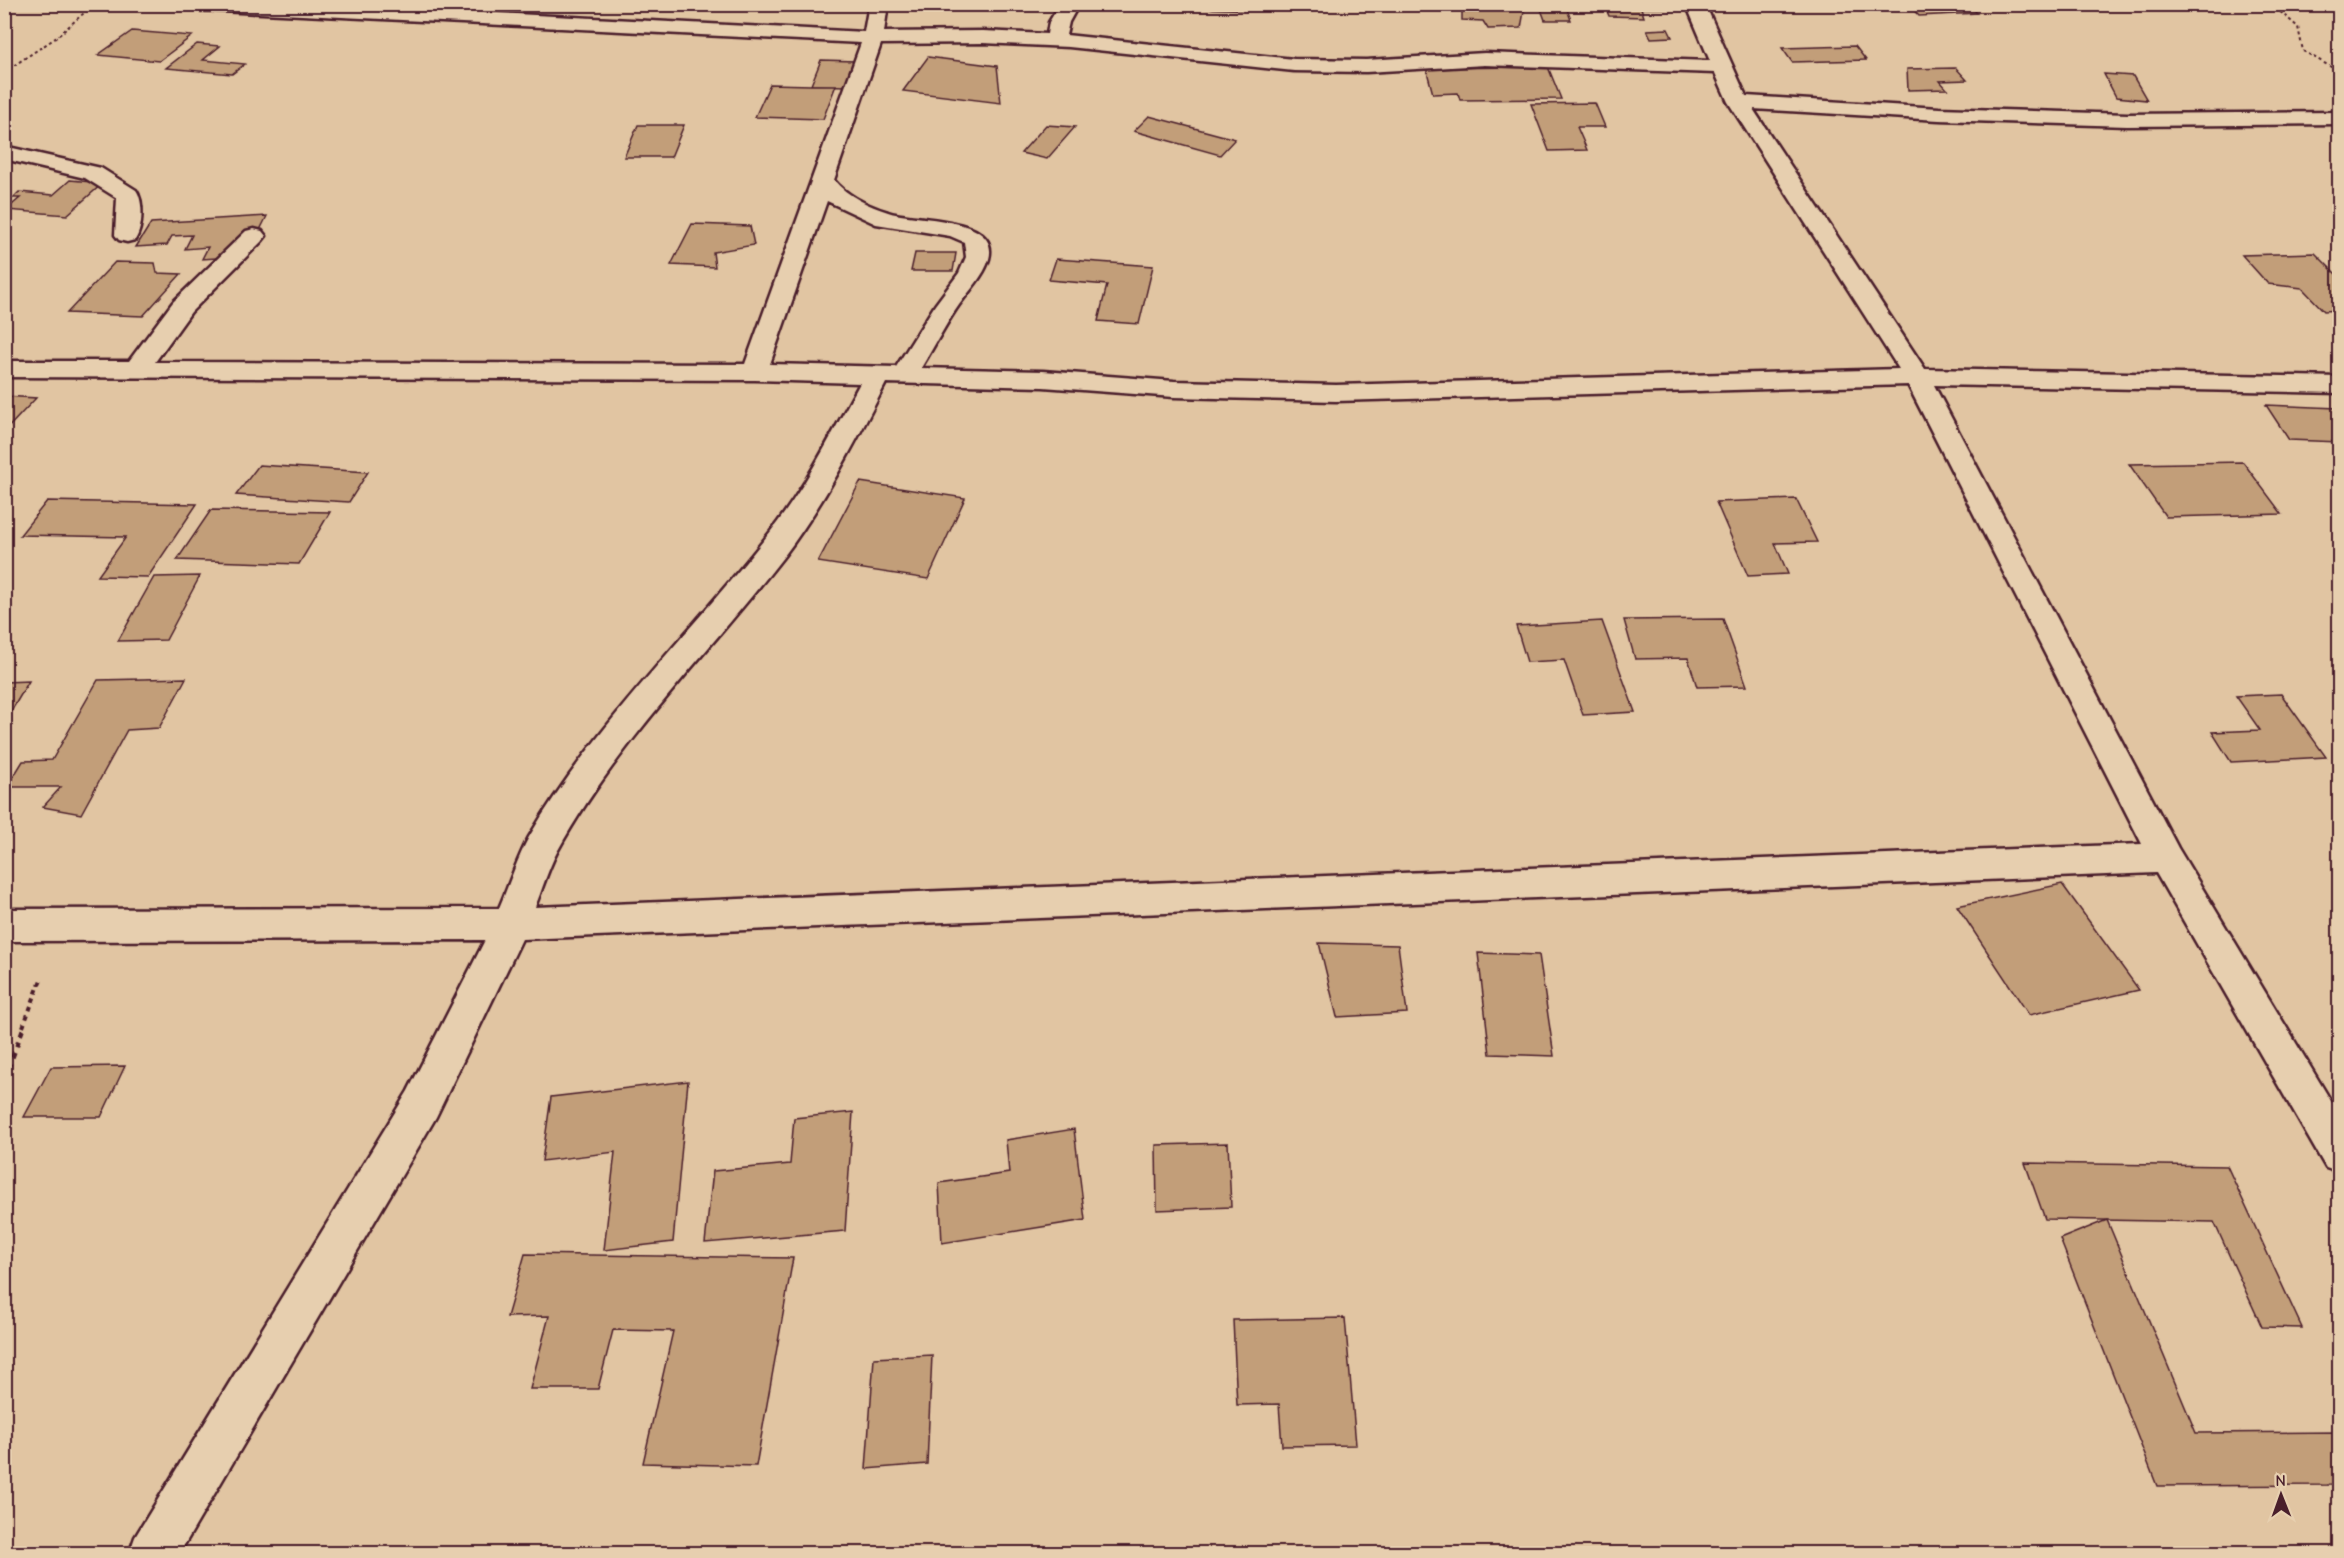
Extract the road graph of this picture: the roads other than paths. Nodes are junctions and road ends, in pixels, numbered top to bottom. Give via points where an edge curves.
1 (200, 4) edge
2 (544, 4) edge
3 (879, 4) edge
4 (1070, 4) edge
5 (1695, 4) edge
6 (530, 22) junction
7 (873, 38) junction
8 (1055, 40) junction
9 (1722, 67) junction
10 (1738, 102) junction
11 (2340, 118) edge
12 (4, 152) edge
13 (822, 182) junction
14 (127, 235) dead end
15 (254, 236) dead end
16 (4, 369) edge
17 (136, 369) junction
18 (754, 372) junction
19 (891, 375) junction
20 (1917, 377) junction
21 (2340, 385) edge
22 (2166, 858) junction
23 (511, 924) junction
24 (4, 925) edge
25 (2340, 1154) edge
26 (152, 1554) edge

1 - 6 street
2 - 6 street
3 - 7 street
4 - 8 street via 1059,22
5 - 9 street
6 - 7 street
7 - 8 street
7 - 13 street
8 - 9 street via 1294,66 1485,59
9 - 10 street
10 - 11 street via 2127,120
10 - 20 street
12 - 14 street via 93,173 128,195
13 - 18 street
13 - 19 street via 835,196 884,219 965,232 976,242 978,257 970,274
15 - 17 street via 182,307
16 - 17 street
17 - 18 street
18 - 19 street
19 - 20 street via 1335,393
19 - 23 street via 774,548 646,700 585,780 542,848
20 - 21 street
20 - 22 street
22 - 23 street
22 - 25 street
23 - 24 street
23 - 26 street via 422,1104

